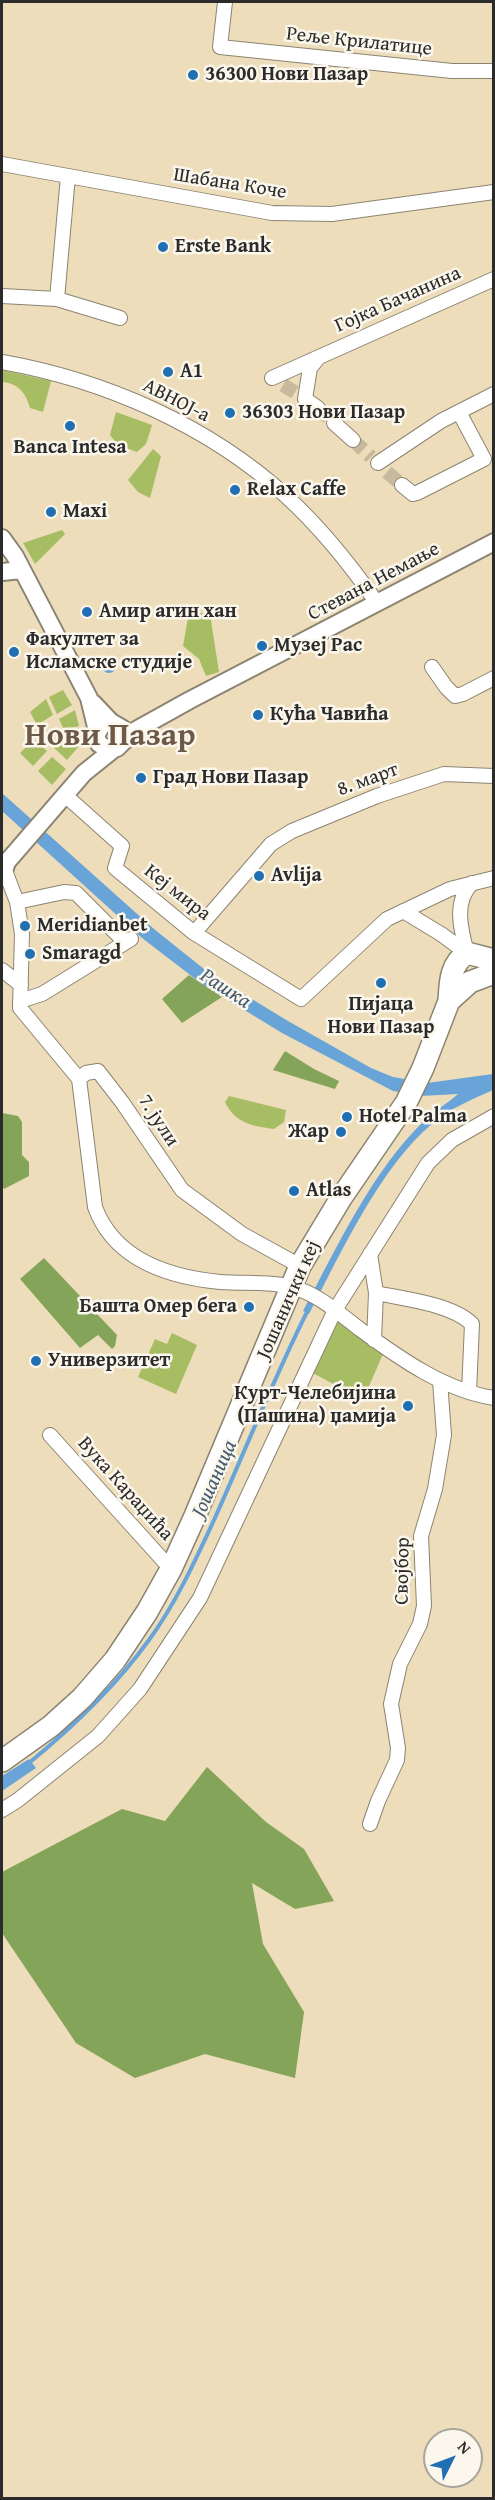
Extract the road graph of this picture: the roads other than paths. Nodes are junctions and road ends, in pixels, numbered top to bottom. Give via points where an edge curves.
1 (225, 2) edge
2 (494, 71) edge
3 (2, 164) edge
4 (68, 176) junction
5 (494, 192) edge
6 (494, 279) edge
7 (2, 296) edge
8 (57, 299) junction
9 (120, 318) dead end
10 (319, 357) junction
11 (2, 362) edge
12 (278, 381) dead end
13 (494, 394) edge
14 (318, 408) tunnel mouth
15 (459, 412) junction
16 (334, 423) tunnel mouth
17 (353, 440) tunnel mouth
18 (379, 464) dead end
19 (402, 485) tunnel mouth
20 (2, 538) edge
21 (494, 542) edge
22 (22, 570) junction
23 (2, 572) edge
24 (377, 603) junction
25 (432, 667) dead end
26 (494, 678) edge
27 (145, 724) junction
28 (106, 729) junction
29 (118, 746) junction
30 (84, 773) junction
31 (494, 777) edge
32 (66, 796) junction
33 (4, 864) edge
34 (494, 878) edge
35 (472, 883) junction
36 (17, 902) junction
37 (403, 911) junction
38 (194, 933) junction
39 (467, 953) junction
40 (494, 960) edge
41 (2, 970) edge
42 (494, 974) edge
43 (21, 985) junction
44 (20, 1001) junction
45 (450, 1001) junction
46 (79, 1079) junction
47 (494, 1116) edge
48 (370, 1254) junction
49 (300, 1266) junction
50 (298, 1289) junction
51 (376, 1293) junction
52 (335, 1310) junction
53 (374, 1340) junction
54 (440, 1381) junction
55 (469, 1392) junction
56 (494, 1398) edge
57 (50, 1435) dead end
58 (171, 1569) junction
59 (2, 1761) edge
60 (2, 1810) edge
61 (370, 1824) dead end

1 - 2 street, Реље Крилатице via 220,47 421,68
3 - 4 street, Шабана Коче
4 - 5 street, Шабана Коче via 265,213 289,214 332,214
4 - 8 street
6 - 10 street, Гојка Бачанина
7 - 8 street
8 - 9 street
10 - 12 street, Гојка Бачанина
10 - 14 street, Гојка Бачанина via 310,368 302,397
11 - 24 street, АВНОЈ-а via 60,373 128,398 222,448 300,509 336,548
13 - 15 street
15 - 18 street
15 - 19 street via 484,459 417,494
16 - 17 street
20 - 22 street
21 - 24 street, Стевана Немање
22 - 23 street
22 - 28 street
24 - 27 street, Стевана Немање
25 - 26 street via 455,696
27 - 28 street
27 - 29 street
28 - 29 street via 124,734
28 - 29 street via 102,747
28 - 30 street
29 - 30 street
30 - 32 street
31 - 38 street, 8. март via 444,774 292,831 272,844
32 - 33 street
32 - 38 street, Кеј мира via 122,846 115,868
33 - 36 street
34 - 35 street
35 - 37 street
35 - 39 street via 464,891 459,914
36 - 43 street via 22,934
36 - 44 street via 76,893 128,941 42,993
37 - 38 street, Кеј мира via 381,924 301,999
37 - 39 street
39 - 40 main road
39 - 45 main road via 454,968
41 - 43 street
42 - 45 main road via 470,982
43 - 44 street
44 - 46 street via 20,1008
45 - 49 main road, Јошанички кеј via 406,1103 341,1197
46 - 49 street, 7. јули via 98,1071 182,1190 243,1234
46 - 50 street via 95,1207 113,1239 135,1258 171,1272 218,1282
47 - 48 street via 452,1140 428,1163
48 - 51 street
48 - 52 street
49 - 50 main road, Јошанички кеј
50 - 52 street
50 - 58 main road, Јошанички кеј
51 - 53 street
51 - 55 street via 464,1315 472,1324
52 - 53 street
52 - 60 street via 200,1598 152,1671 98,1736
53 - 54 street
54 - 55 street
54 - 61 street, Својбор via 444,1435 435,1490 421,1536 424,1606 420,1624 400,1664 391,1704 397,1760
55 - 56 street
57 - 58 street, Вука Караџића
58 - 59 main road, Јошанички кеј via 134,1632 94,1684 51,1726

